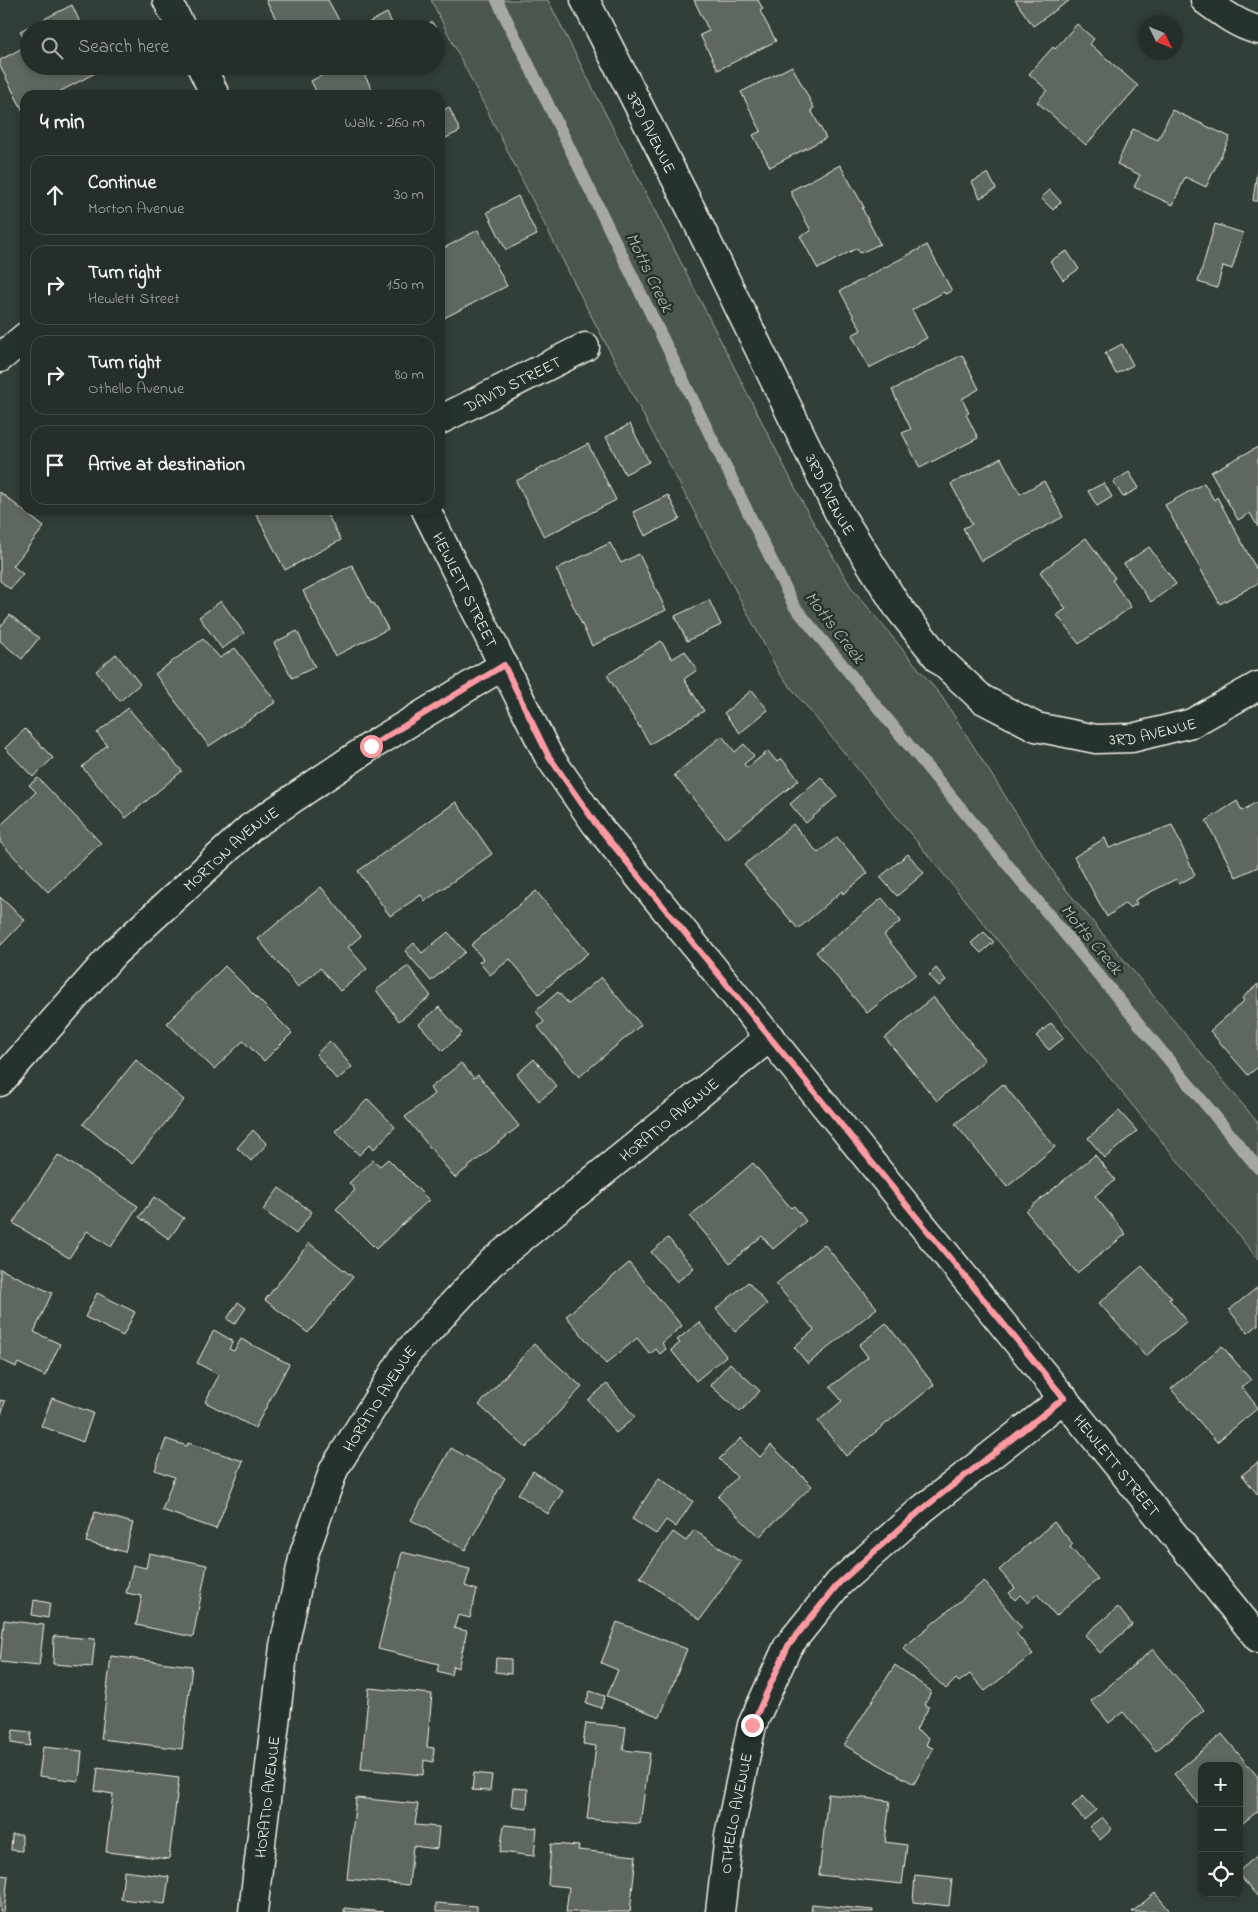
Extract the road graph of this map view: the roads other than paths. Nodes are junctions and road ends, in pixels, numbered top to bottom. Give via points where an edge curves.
1 (167, 0) edge
2 (585, 0) edge
3 (1205, 0) edge
4 (177, 20) edge
5 (1255, 29) edge
6 (206, 75) edge
7 (213, 90) edge
8 (20, 341) edge
9 (585, 347) dead end
10 (0, 358) edge
11 (445, 417) edge
12 (429, 515) edge
13 (504, 665) junction
14 (1258, 686) edge
15 (770, 1037) junction
16 (0, 1082) edge
17 (1064, 1398) junction
18 (1258, 1638) edge
19 (253, 1912) edge
20 (720, 1912) edge

1 - 4 street
2 - 14 street, 3RD AVENUE via 699,224 840,515 897,606 939,659 982,699 1036,727 1096,739 1132,738 1192,723
3 - 5 street via 1224,14
6 - 7 street
8 - 10 street
9 - 11 street, DAVID STREET
12 - 13 street, HEWLETT STREET
13 - 15 street, HEWLETT STREET via 548,755 596,824
13 - 16 street, MORTON AVENUE via 371,746 251,827 114,953
15 - 17 street, HEWLETT STREET
15 - 19 street, HORATIO AVENUE via 492,1262 406,1354 334,1469 304,1554 284,1646
17 - 18 street, HEWLETT STREET
17 - 20 street, OTHELLO AVENUE via 920,1511 839,1583 788,1646 752,1725 729,1836

